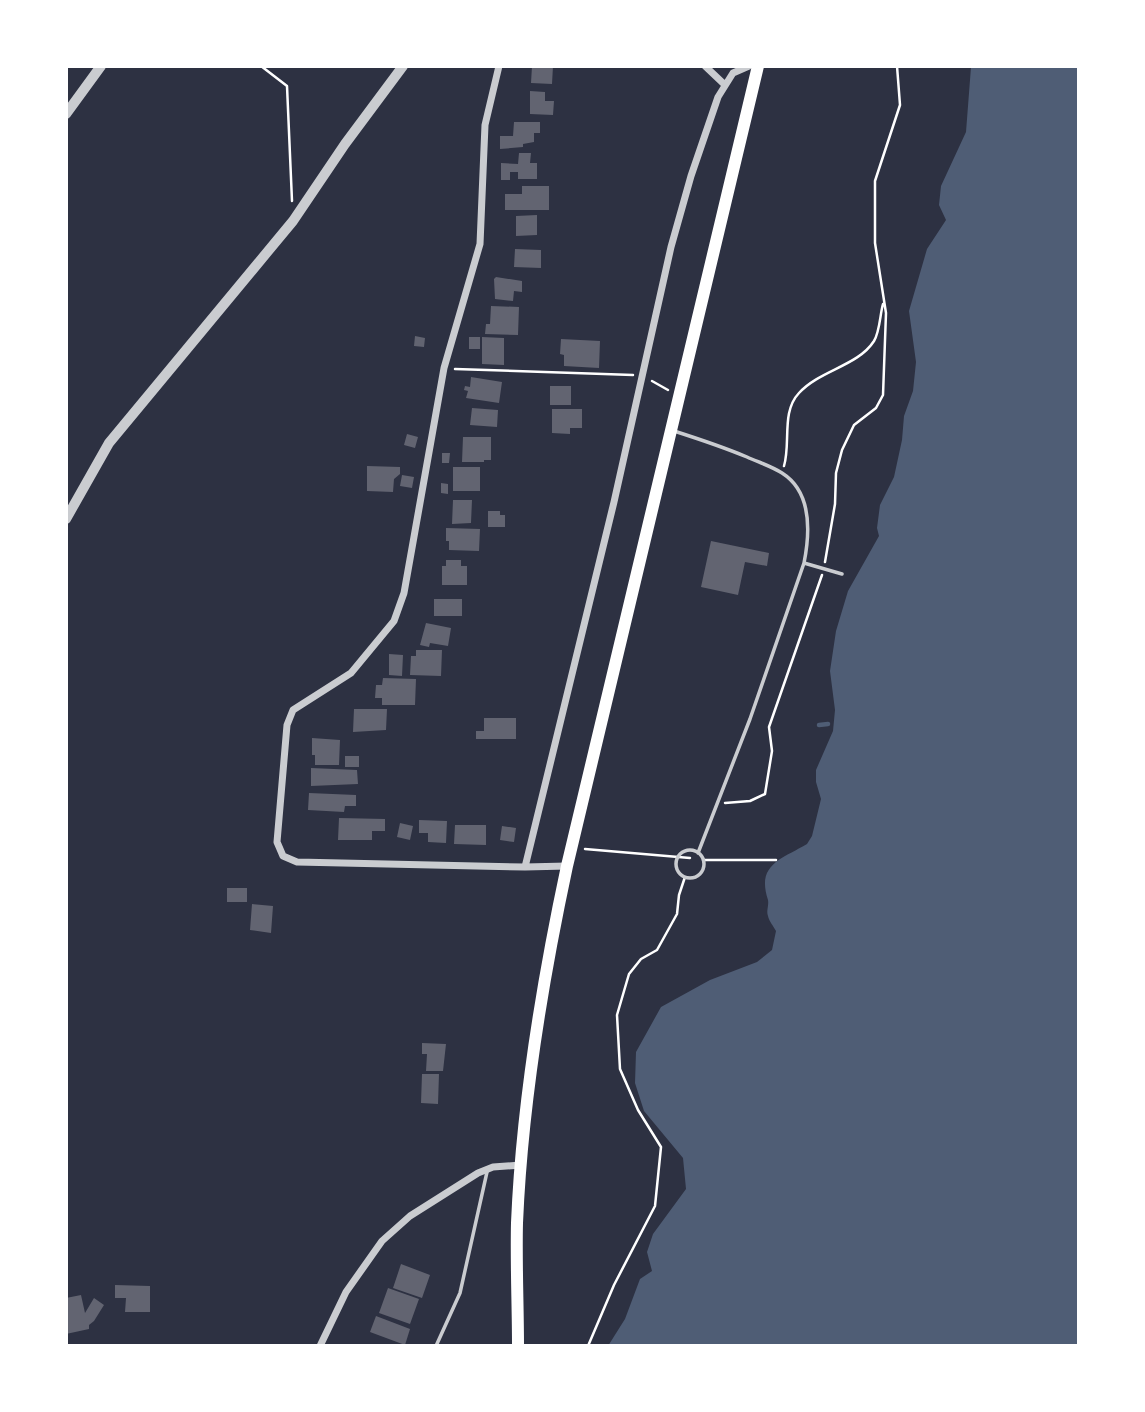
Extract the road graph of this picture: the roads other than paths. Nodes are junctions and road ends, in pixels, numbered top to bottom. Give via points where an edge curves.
1 (101, 66) edge
2 (403, 66) edge
3 (499, 66) edge
4 (705, 66) edge
5 (754, 67) edge
6 (725, 85) junction
7 (66, 114) edge
8 (672, 430) junction
9 (66, 519) edge
10 (804, 563) junction
11 (842, 574) dead end
12 (698, 853) junction
13 (566, 866) junction
14 (525, 867) junction
15 (521, 1166) junction
16 (488, 1170) junction
17 (320, 1346) edge
18 (436, 1346) edge
19 (518, 1346) edge

1 - 7 street
2 - 9 street via 293,221 109,443
3 - 14 street via 485,125 480,244 444,368 404,593 394,621 351,673 293,710 287,725 276,842 283,856 297,862
4 - 6 street
5 - 6 street via 733,74
5 - 8 main road
6 - 14 street via 708,124 671,247
8 - 10 lane via 782,473 792,482 808,518
8 - 13 main road
10 - 11 lane
10 - 12 lane
12 - 12 lane via 685,851 679,856 677,868 685,877 701,872 703,860
13 - 14 street
13 - 15 main road via 534,1049
15 - 16 street
15 - 19 main road
16 - 17 street via 410,1216 382,1241 346,1292
16 - 18 lane via 460,1293

